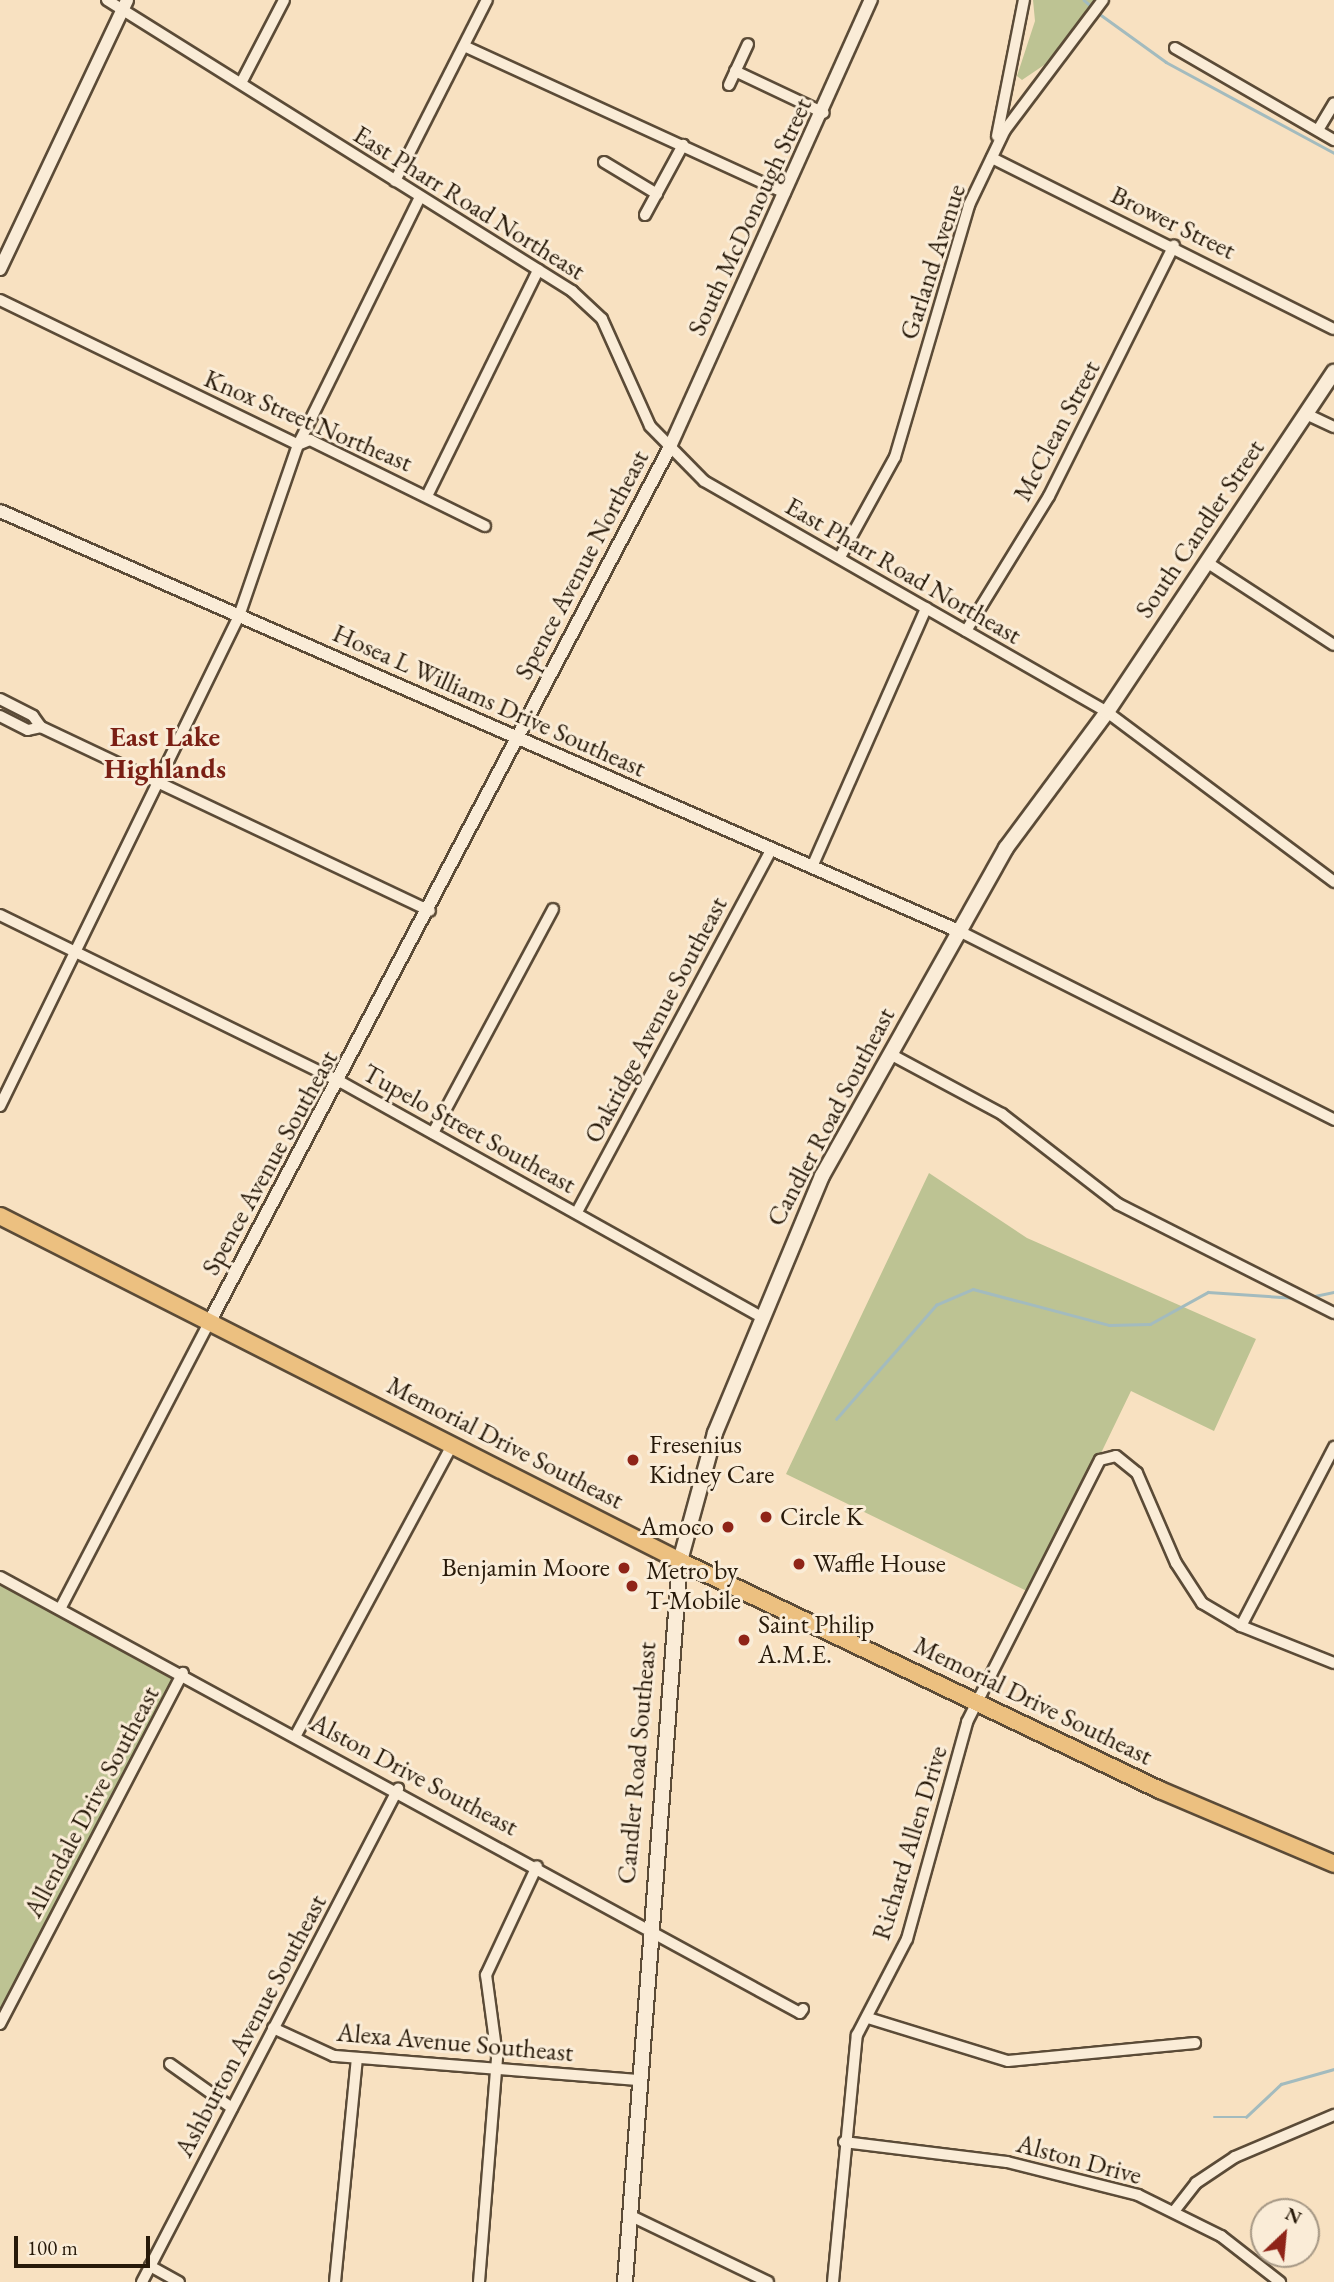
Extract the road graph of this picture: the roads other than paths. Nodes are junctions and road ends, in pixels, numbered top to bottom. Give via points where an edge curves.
1 (107, 0) edge
2 (284, 0) edge
3 (487, 0) edge
4 (871, 0) edge
5 (1024, 0) edge
6 (1104, 0) edge
7 (125, 5) edge
8 (748, 44) dead end
9 (464, 46) junction
10 (1175, 48) dead end
11 (735, 71) junction
12 (241, 83) junction
13 (729, 85) dead end
14 (1334, 103) edge
15 (824, 113) junction
16 (1318, 131) junction
17 (1334, 140) edge
18 (683, 145) junction
19 (992, 158) junction
20 (604, 162) dead end
21 (395, 181) junction
22 (785, 193) junction
23 (657, 194) junction
24 (419, 197) junction
25 (645, 215) dead end
26 (1174, 245) junction
27 (0, 269) edge
28 (538, 270) junction
29 (0, 300) edge
30 (1334, 329) edge
31 (1334, 372) edge
32 (1307, 414) junction
33 (1334, 427) edge
34 (298, 445) junction
35 (668, 451) junction
36 (427, 496) junction
37 (0, 511) edge
38 (485, 526) dead end
39 (841, 557) junction
40 (1208, 563) junction
41 (926, 608) junction
42 (239, 616) junction
43 (966, 631) junction
44 (1334, 645) edge
45 (0, 699) edge
46 (1107, 712) junction
47 (0, 716) edge
48 (41, 727) junction
49 (517, 738) junction
50 (157, 781) junction
51 (772, 849) junction
52 (812, 867) junction
53 (1334, 882) edge
54 (553, 909) dead end
55 (430, 911) junction
56 (0, 915) edge
57 (961, 932) junction
58 (74, 952) junction
59 (892, 1055) junction
60 (341, 1082) junction
61 (0, 1106) edge
62 (1334, 1120) edge
63 (433, 1133) junction
64 (577, 1212) junction
65 (0, 1216) edge
66 (1334, 1313) edge
67 (761, 1317) junction
68 (210, 1321) junction
69 (453, 1444) junction
70 (1334, 1447) edge
71 (680, 1561) junction
72 (0, 1577) edge
73 (60, 1609) junction
74 (1241, 1626) junction
75 (1334, 1663) edge
76 (183, 1673) junction
77 (980, 1703) junction
78 (296, 1735) junction
79 (398, 1789) junction
80 (1334, 1864) edge
81 (537, 1866) junction
82 (647, 1927) junction
83 (803, 2009) dead end
84 (868, 2018) junction
85 (0, 2024) edge
86 (273, 2028) junction
87 (1195, 2043) dead end
88 (357, 2059) junction
89 (170, 2064) dead end
90 (495, 2069) junction
91 (639, 2080) junction
92 (232, 2108) junction
93 (1334, 2115) edge
94 (844, 2142) junction
95 (1175, 2210) junction
96 (631, 2216) junction
97 (150, 2266) junction
98 (142, 2282) edge
99 (179, 2282) edge
100 (335, 2282) edge
101 (479, 2282) edge
102 (625, 2282) edge
103 (768, 2282) edge
104 (833, 2282) edge
105 (1280, 2282) edge

1 - 7 street, East Pharr Road Northeast
2 - 12 street
3 - 9 street
4 - 15 street, South McDonough Street
5 - 19 street via 1020,48
6 - 19 street, Garland Avenue via 1024,102
7 - 12 street, East Pharr Road Northeast
7 - 27 street
8 - 11 street
9 - 18 street
9 - 21 street
10 - 16 street
11 - 13 street
11 - 15 street
12 - 21 street, East Pharr Road Northeast
14 - 16 street
15 - 22 street, South McDonough Street
16 - 17 street
18 - 22 street
18 - 23 street
19 - 26 street, Brower Street
19 - 39 street, Garland Avenue via 956,243 895,457
20 - 23 street
21 - 24 street, East Pharr Road Northeast
22 - 35 street, South McDonough Street
23 - 25 street
24 - 28 street, East Pharr Road Northeast
24 - 34 street
26 - 30 street, Brower Street
26 - 43 street, McClean Street via 1049,496
28 - 35 street, East Pharr Road Northeast via 602,319 650,426
28 - 36 street
29 - 34 street, Knox Street Northeast
31 - 32 main road, South Candler Street
32 - 33 street
32 - 40 main road, South Candler Street
34 - 36 street, Knox Street Northeast via 310,440
34 - 42 street
35 - 39 street, East Pharr Road Northeast via 704,481
35 - 49 street, Spence Avenue Northeast
36 - 38 street, Knox Street Northeast
37 - 42 street, Hosea L Williams Drive Southeast
39 - 41 street, East Pharr Road Northeast
40 - 44 street
40 - 46 main road, South Candler Street
41 - 43 street, East Pharr Road Northeast
41 - 52 street
42 - 49 street, Hosea L Williams Drive Southeast
42 - 50 street
43 - 46 street, East Pharr Road Northeast
45 - 48 street via 33,716
46 - 53 street, East Pharr Road Northeast
46 - 57 main road, South Candler Street via 1006,848
47 - 48 street via 28,730
48 - 50 street
49 - 51 street, Hosea L Williams Drive Southeast
49 - 55 street, Spence Avenue Southeast
50 - 55 street
50 - 58 street
51 - 52 street, Hosea L Williams Drive Southeast
51 - 64 street, Oakridge Avenue Southeast
52 - 57 street, Hosea L Williams Drive Southeast
54 - 63 street
55 - 60 street, Spence Avenue Southeast
56 - 58 street, Tupelo Street Southeast
57 - 59 main road, Candler Road Southeast
57 - 62 street
58 - 60 street, Tupelo Street Southeast
58 - 61 street
59 - 66 street via 1002,1114 1118,1204
59 - 67 main road, Candler Road Southeast via 821,1176
60 - 63 street, Tupelo Street Southeast
60 - 68 street, Spence Avenue Southeast
63 - 64 street, Tupelo Street Southeast
64 - 67 street, Tupelo Street Southeast
65 - 68 main road, Memorial Drive Southeast
67 - 71 main road, Candler Road Southeast via 715,1433
68 - 69 main road, Memorial Drive Southeast
68 - 73 street, Spence Avenue Southeast
69 - 71 main road, Memorial Drive Southeast
69 - 78 street
70 - 74 street
71 - 77 main road, Memorial Drive Southeast
71 - 82 main road, Candler Road Southeast
72 - 73 street, Alston Drive Southeast
73 - 76 street, Alston Drive Southeast
74 - 75 street
74 - 77 street, Richard Allen Drive via 1193,1591 1131,1465 1116,1456 1100,1460
76 - 78 street, Alston Drive Southeast
76 - 85 street, Allendale Drive Southeast
77 - 80 main road, Memorial Drive Southeast
77 - 84 street, Richard Allen Drive via 967,1722 907,1939
78 - 79 street, Alston Drive Southeast
79 - 81 street, Alston Drive Southeast
79 - 86 street, Ashburton Avenue Southeast
81 - 82 street, Alston Drive Southeast
81 - 90 street via 486,1975
82 - 83 street, Alston Drive Southeast via 800,2013
82 - 91 main road, Candler Road Southeast
84 - 87 street via 1008,2061
84 - 94 street, Richard Allen Drive via 852,2057
86 - 88 street, Alexa Avenue Southeast via 319,2052
86 - 92 street, Ashburton Avenue Southeast
88 - 90 street, Alexa Avenue Southeast
88 - 100 street
89 - 92 street
90 - 91 street, Alexa Avenue Southeast
90 - 101 street
91 - 96 main road, Candler Road Southeast
92 - 97 street, Ashburton Avenue Southeast
93 - 95 street via 1235,2157 1196,2183
94 - 95 street, Alston Drive via 1007,2162
94 - 104 street, Richard Allen Drive
95 - 105 street, Alston Drive
96 - 102 main road, Candler Road Southeast
96 - 103 street
97 - 98 street, Ashburton Avenue Southeast
97 - 99 street

